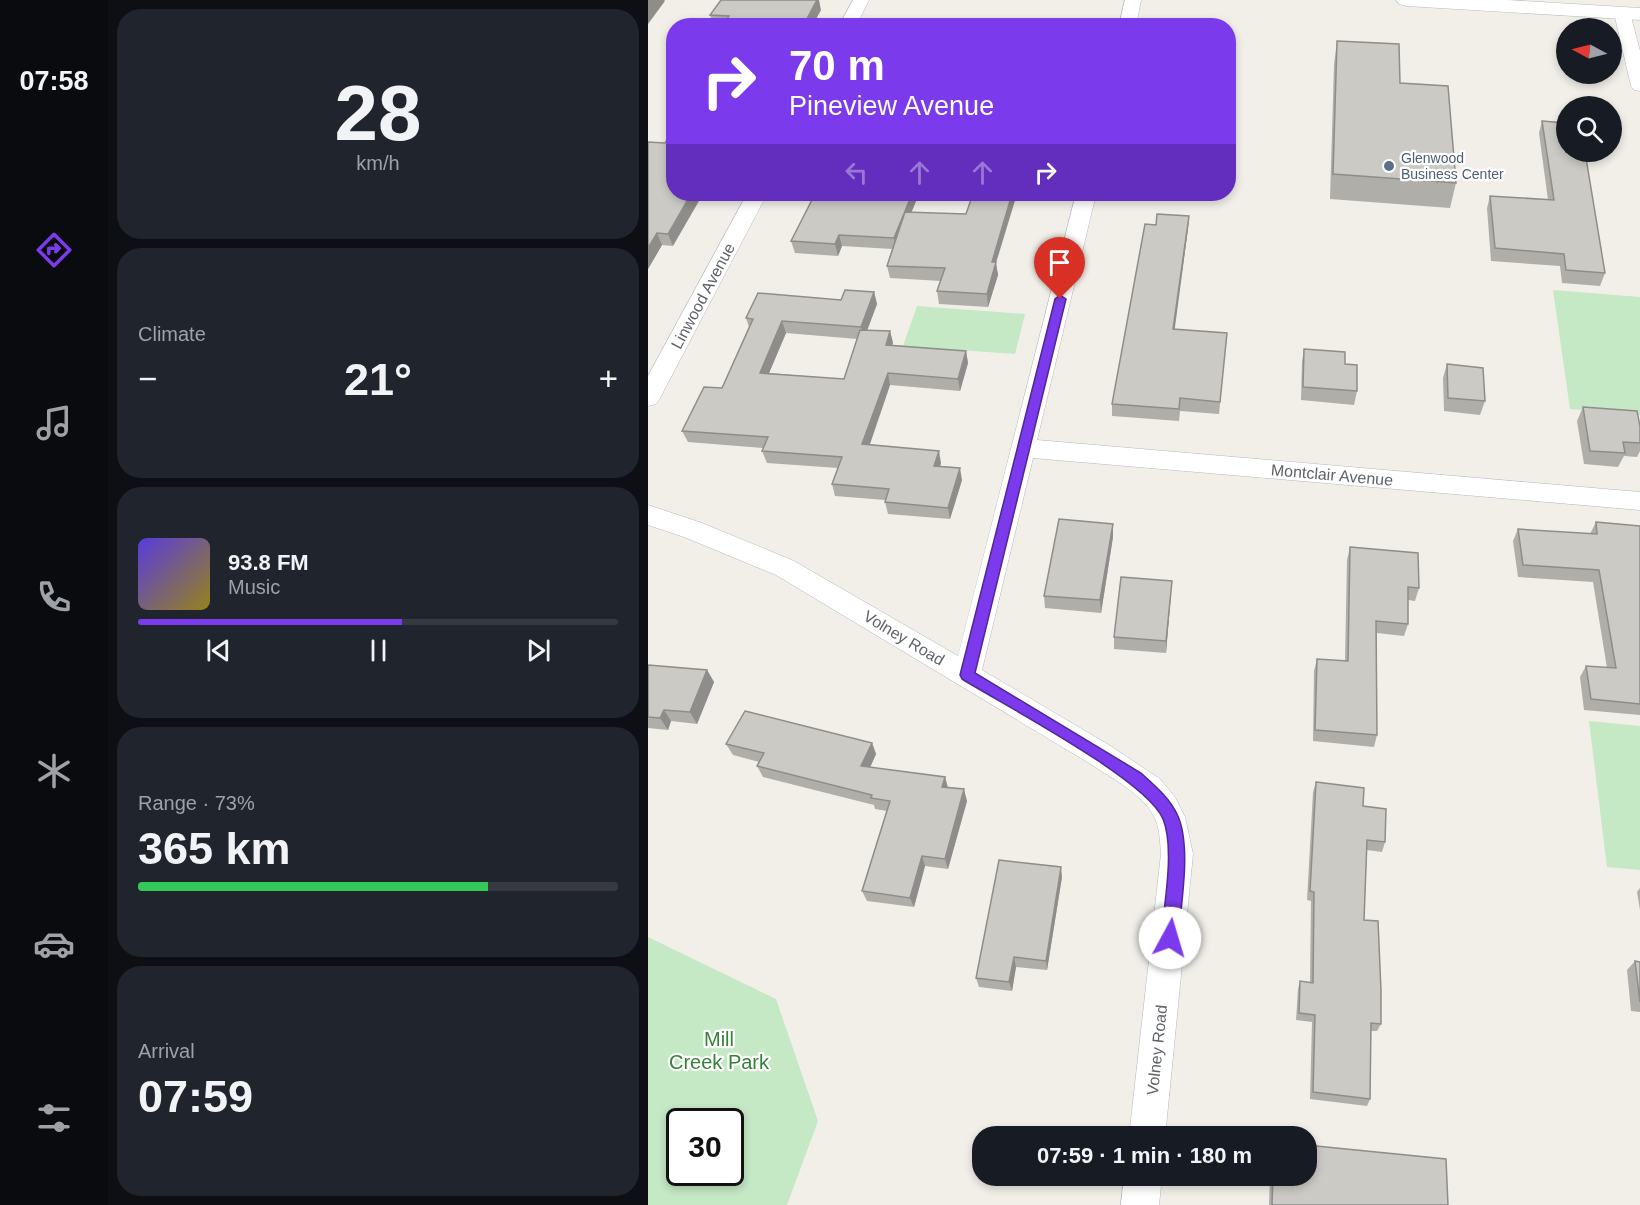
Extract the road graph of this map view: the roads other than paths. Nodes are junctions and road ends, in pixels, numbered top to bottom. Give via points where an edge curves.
1 (861, 0) edge
2 (1133, 0) edge
3 (1406, 0) edge
4 (1631, 13) edge
5 (851, 18) edge
6 (1129, 18) edge
7 (1640, 86) edge
8 (753, 201) edge
9 (1084, 201) edge
10 (648, 398) edge
11 (1024, 448) junction
12 (1640, 501) edge
13 (648, 515) edge
14 (967, 675) junction
15 (1148, 1126) edge
16 (1142, 1186) edge
17 (1140, 1205) edge

1 - 5 street
2 - 6 street
3 - 4 main road
4 - 7 street
8 - 10 street, Linwood Avenue
9 - 11 street
11 - 12 street, Montclair Avenue
11 - 14 street
13 - 14 street, Volney Road via 785,568
14 - 15 street, Volney Road via 1135,778 1171,817 1177,854 1175,893
16 - 17 street

